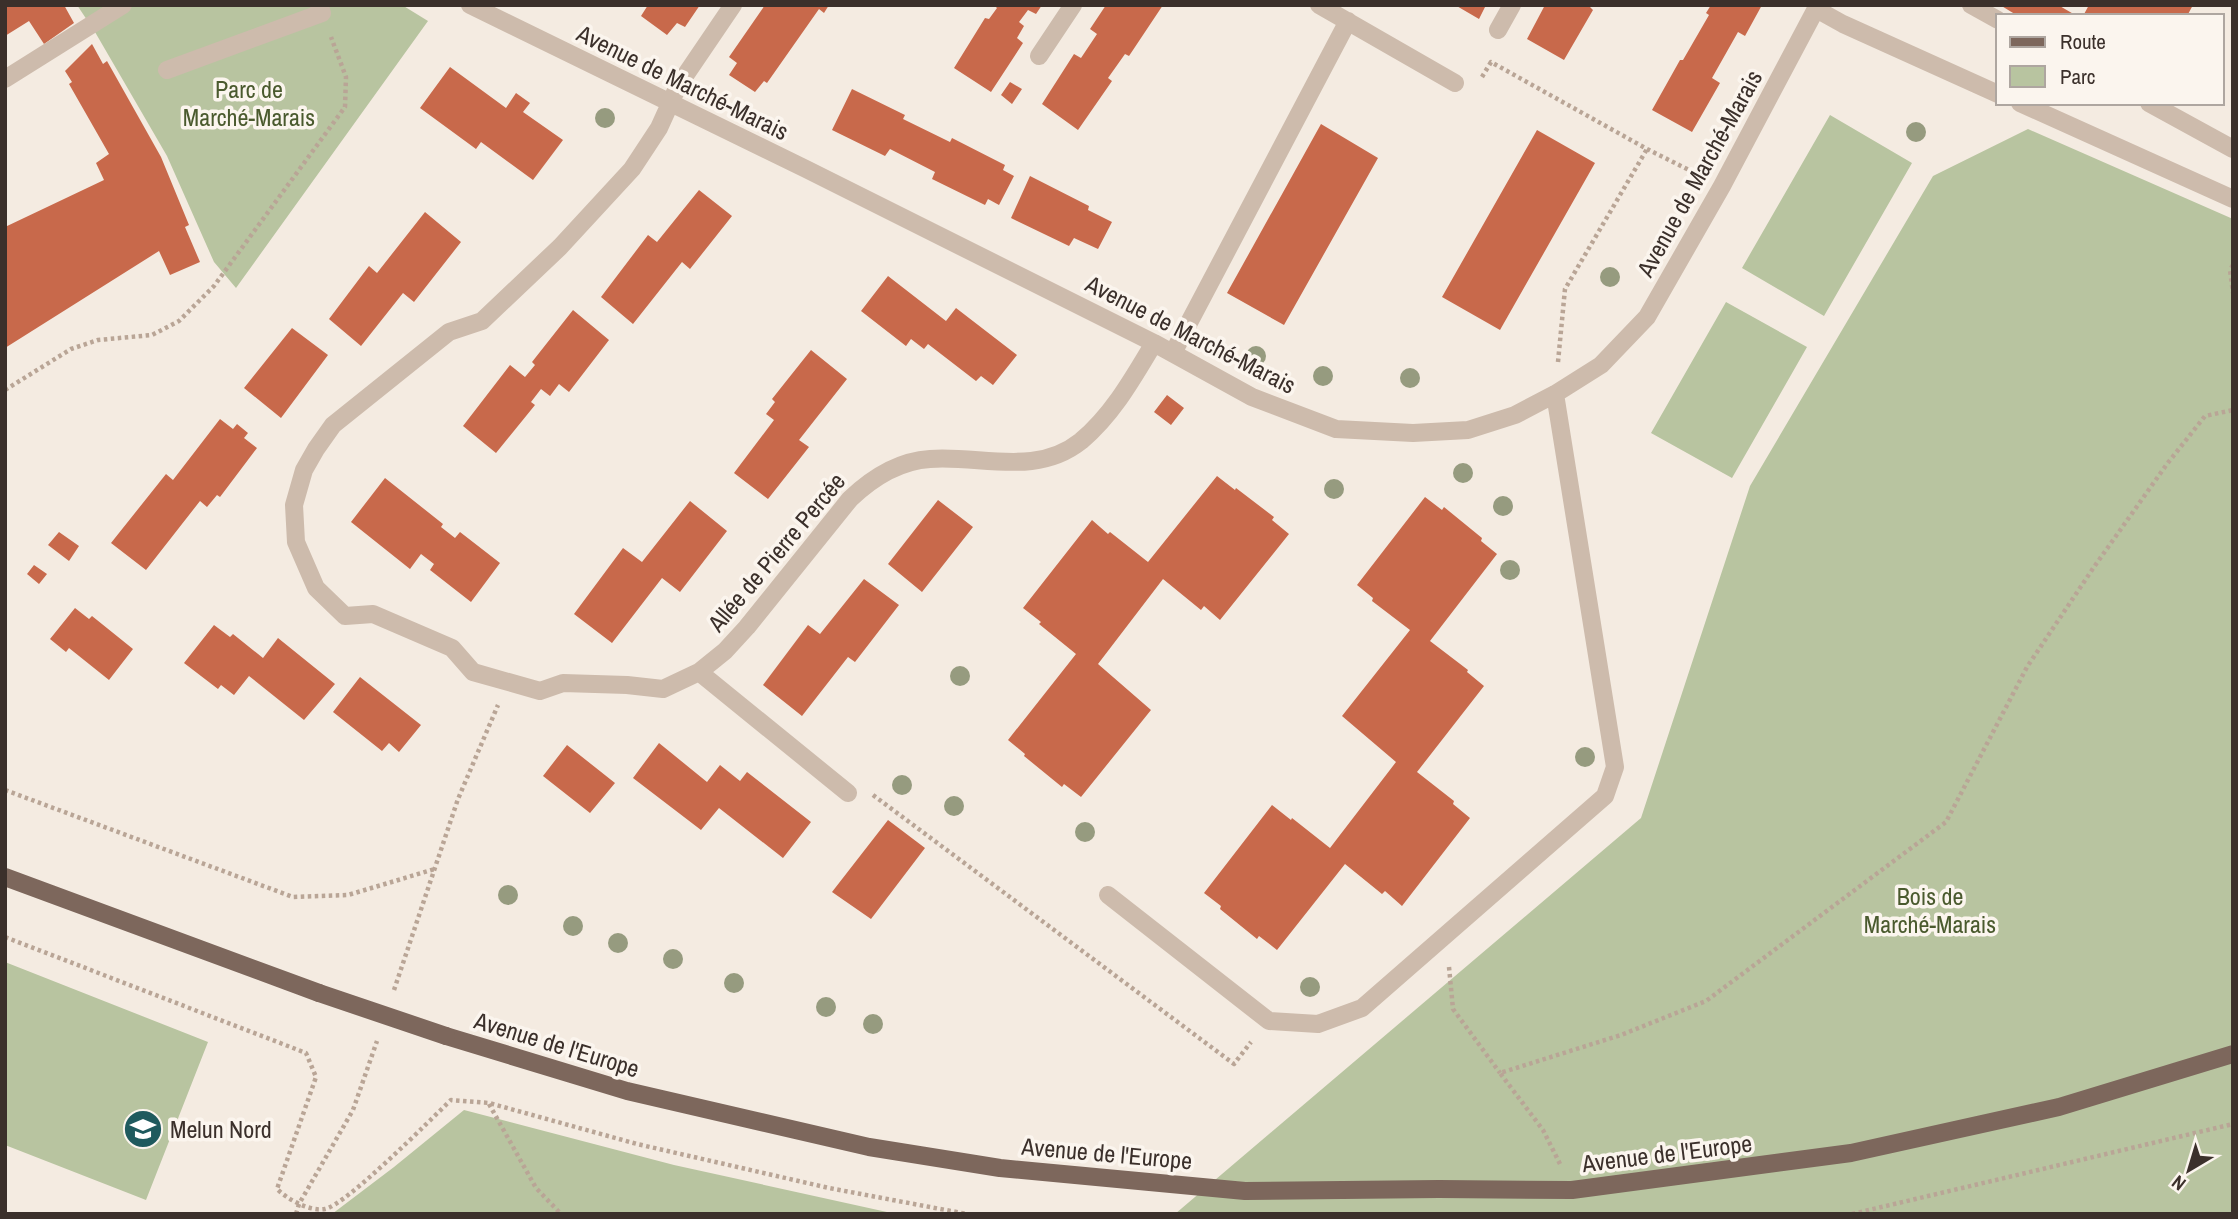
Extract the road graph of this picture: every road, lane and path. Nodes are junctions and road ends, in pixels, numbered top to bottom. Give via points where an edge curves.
1 (123, 5) edge
2 (470, 5) edge
3 (733, 5) edge
4 (1073, 5) edge
5 (1319, 5) edge
6 (1512, 5) edge
7 (1971, 5) edge
8 (1817, 7) edge
9 (321, 9) edge
10 (1996, 19) edge
11 (1348, 21) junction
12 (1498, 30) dead end
13 (1039, 56) dead end
14 (167, 70) dead end
15 (5, 79) edge
16 (1455, 83) joint
17 (1996, 93) edge
18 (671, 103) junction
19 (2024, 105) edge
20 (2153, 105) edge
21 (1647, 149) junction
22 (2233, 149) edge
23 (1721, 186) junction
24 (2233, 199) edge
25 (2233, 265) edge
26 (2233, 293) edge
27 (1154, 343) junction
28 (1173, 353) junction
29 (5, 390) edge
30 (1555, 394) junction
31 (2233, 410) edge
32 (699, 672) junction
33 (506, 681) junction
34 (5, 790) edge
35 (848, 793) joint
36 (436, 869) junction
37 (5, 877) edge
38 (1108, 895) dead end
39 (1445, 935) junction
40 (5, 937) edge
41 (392, 995) dead end
42 (1269, 1021) junction
43 (379, 1034) dead end
44 (2233, 1054) edge
45 (1500, 1073) junction
46 (489, 1103) junction
47 (2233, 1124) edge
48 (1572, 1190) junction
49 (299, 1205) junction
50 (296, 1214) edge
51 (561, 1214) edge
52 (967, 1214) edge
53 (1852, 1214) edge

1 - 15 street
2 - 18 street, Avenue de Marché-Marais
3 - 18 street, Allée de Pierre Percée
4 - 13 street
5 - 11 street
6 - 12 street
7 - 10 street
8 - 17 street via 1843,24
8 - 23 street, Avenue de Marché-Marais
9 - 14 street
9 - 29 path via 346,78 345,107 214,286 179,321 152,335 97,340 71,349
11 - 16 street
11 - 28 street
16 - 21 path via 1466,101 1491,62
18 - 27 street, Avenue de Marché-Marais
18 - 33 street, Allée de Pierre Percée via 632,169 560,247 481,321 449,331 333,425 304,470 294,505 296,542 316,589 329,603 345,616 373,614 452,648 472,673
19 - 24 street
20 - 22 street
21 - 23 path
21 - 30 path via 1565,289
23 - 30 street, Avenue de Marché-Marais via 1647,317 1601,365
25 - 26 path
27 - 28 street, Avenue de Marché-Marais
27 - 32 street, Allée de Pierre Percée via 1101,422 1052,457 1026,463 929,459 901,465 870,481 850,499 747,627
28 - 30 street, Avenue de Marché-Marais via 1252,397 1336,429 1468,430 1514,415
30 - 39 street via 1615,767 1605,796
31 - 45 path via 2205,416 2094,567 2027,667 1946,822 1706,1000 1621,1035
32 - 33 street, Allée de Pierre Percée via 663,689 563,683 540,691
32 - 35 street
33 - 36 path via 458,799
34 - 36 path via 293,897 348,895
35 - 42 path via 870,793 1234,1064
36 - 41 path
37 - 48 main road, Avenue de l'Europe, bridge via 446,1036 627,1091 869,1147 1000,1168 1245,1191
38 - 42 street
39 - 42 street via 1362,1008 1318,1024
39 - 45 path via 1453,1009
40 - 49 path via 306,1053 316,1077 277,1189
43 - 49 path via 353,1110
44 - 48 main road, Avenue de l'Europe via 2059,1107 1851,1153
45 - 48 path via 1543,1130
46 - 49 path via 451,1100 346,1197 324,1209
46 - 51 path via 536,1188
46 - 52 path via 637,1144
47 - 53 path
49 - 50 path

